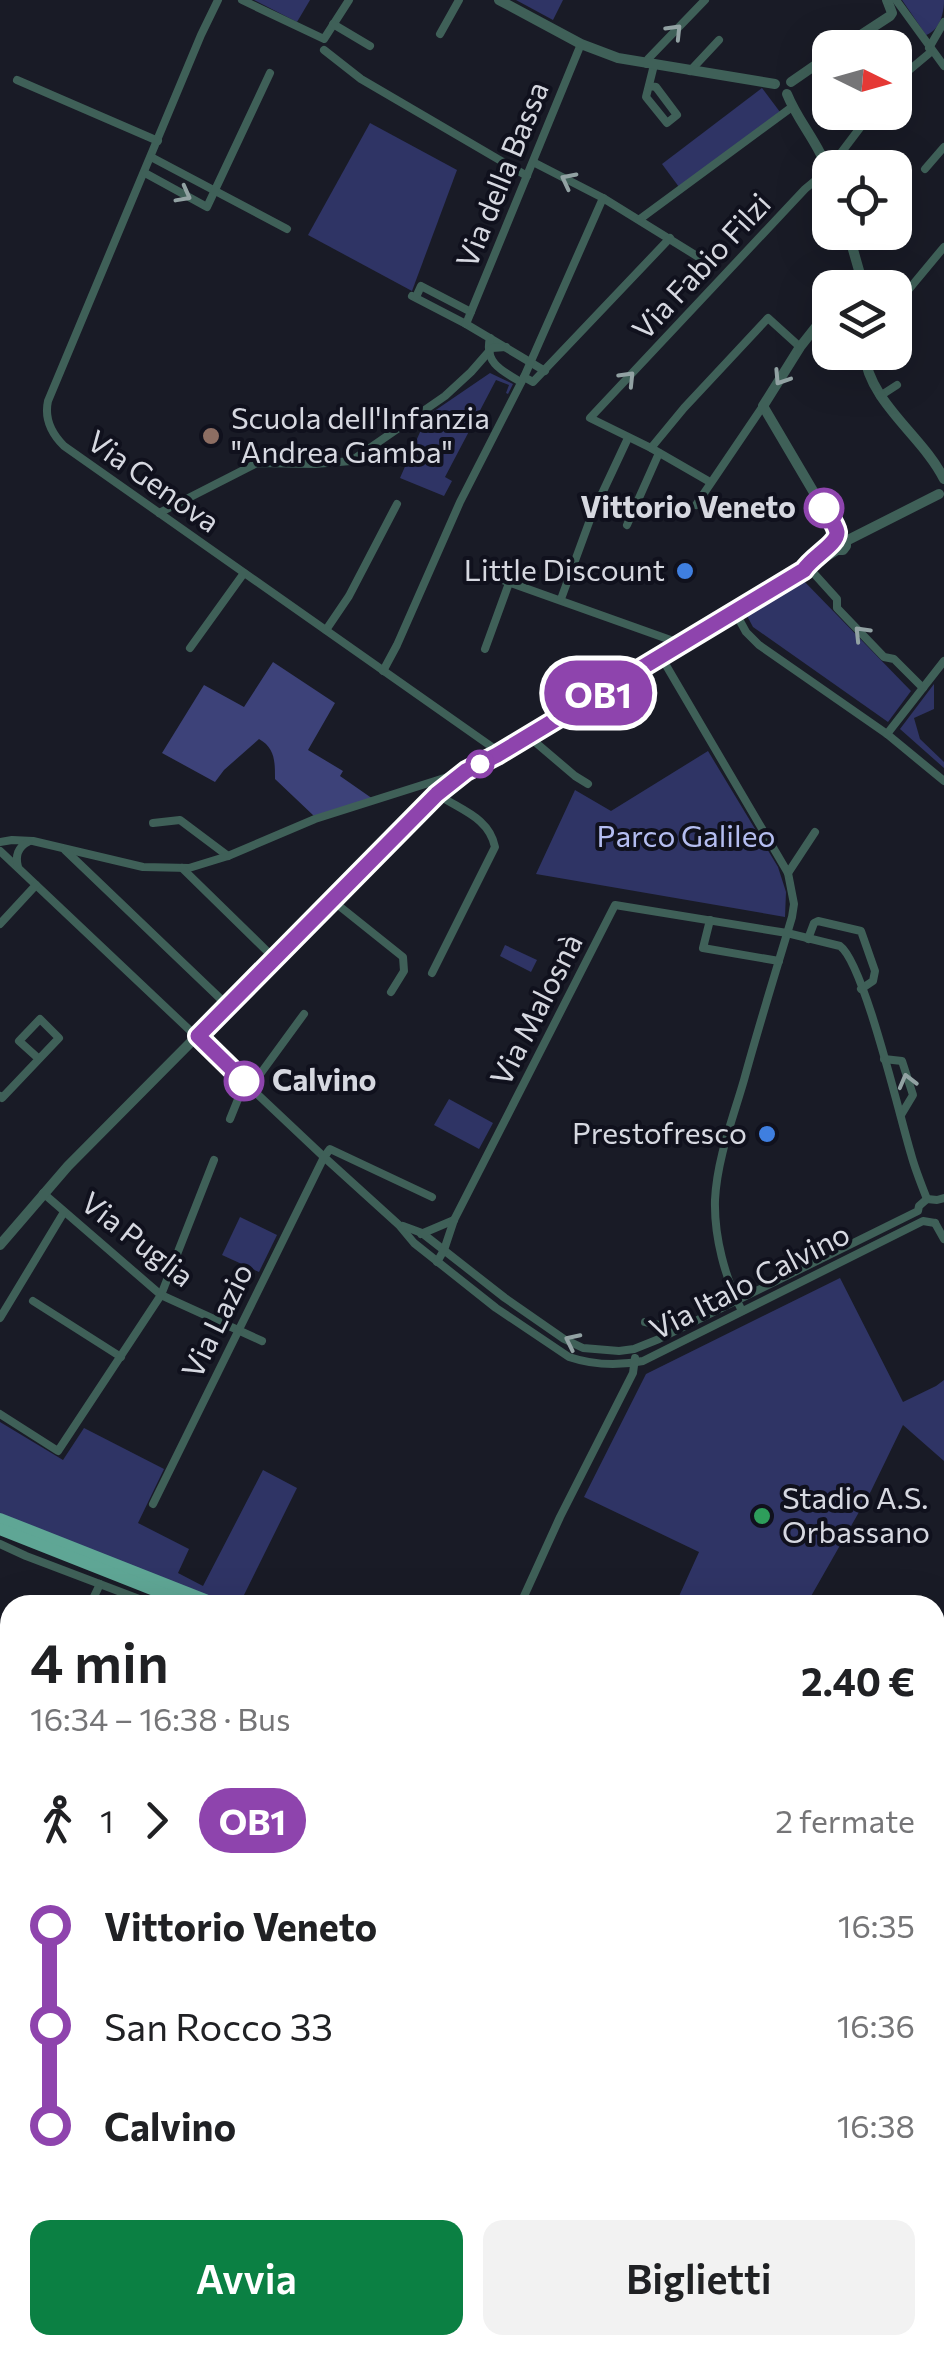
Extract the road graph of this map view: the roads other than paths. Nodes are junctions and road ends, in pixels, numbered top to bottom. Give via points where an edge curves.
1 (218, 0) edge
2 (242, 0) edge
3 (349, 0) edge
4 (458, 0) edge
5 (500, 0) edge
6 (705, 0) edge
7 (887, 0) edge
8 (896, 0) edge
9 (944, 22) edge
10 (334, 24) junction
11 (869, 30) edge
12 (440, 34) dead end
13 (719, 40) dead end
14 (581, 44) junction
15 (370, 46) dead end
16 (324, 50) dead end
17 (931, 50) junction
18 (650, 65) junction
19 (944, 66) edge
20 (812, 67) edge
21 (912, 67) edge
22 (690, 71) junction
23 (270, 73) dead end
24 (17, 80) dead end
25 (791, 82) junction
26 (775, 84) junction
27 (650, 86) junction
28 (787, 94) junction
29 (792, 106) junction
30 (158, 141) junction
31 (944, 147) edge
32 (820, 150) edge
33 (151, 157) junction
34 (533, 162) junction
35 (926, 170) dead end
36 (144, 173) junction
37 (527, 176) junction
38 (812, 185) edge
39 (215, 190) junction
40 (603, 198) junction
41 (640, 220) junction
42 (287, 229) dead end
43 (670, 238) junction
44 (944, 248) edge
45 (700, 258) dead end
46 (912, 286) edge
47 (470, 312) junction
48 (466, 324) junction
49 (812, 332) edge
50 (490, 338) junction
51 (506, 347) junction
52 (800, 347) junction
53 (489, 350) junction
54 (530, 362) junction
55 (516, 363) junction
56 (497, 367) junction
57 (867, 370) edge
58 (544, 371) junction
59 (471, 372) junction
60 (523, 379) junction
61 (897, 384) dead end
62 (880, 396) junction
63 (762, 406) junction
64 (628, 438) junction
65 (655, 451) junction
66 (944, 480) edge
67 (710, 482) junction
68 (942, 496) edge
69 (397, 504) dead end
70 (696, 504) dead end
71 (158, 513) junction
72 (627, 525) dead end
73 (838, 543) junction
74 (806, 569) junction
75 (244, 574) junction
76 (494, 577) dead end
77 (509, 582) junction
78 (560, 600) junction
79 (735, 612) junction
80 (326, 630) junction
81 (680, 643) junction
82 (190, 648) dead end
83 (485, 649) dead end
84 (660, 655) junction
85 (944, 661) edge
86 (382, 671) junction
87 (924, 688) junction
88 (887, 734) junction
89 (528, 736) junction
90 (497, 755) junction
91 (466, 771) junction
92 (944, 780) edge
93 (588, 784) dead end
94 (437, 794) junction
95 (153, 822) dead end
96 (815, 832) dead end
97 (33, 841) junction
98 (0, 842) edge
99 (63, 848) junction
100 (0, 851) edge
101 (228, 856) junction
102 (18, 867) junction
103 (182, 868) junction
104 (788, 872) junction
105 (36, 885) junction
106 (333, 901) junction
107 (710, 920) junction
108 (0, 924) edge
109 (787, 933) junction
110 (808, 938) junction
111 (275, 959) junction
112 (779, 962) junction
113 (432, 974) dead end
114 (862, 989) junction
115 (391, 992) dead end
116 (228, 1006) junction
117 (304, 1014) dead end
118 (198, 1036) junction
119 (39, 1059) junction
120 (884, 1059) junction
121 (247, 1085) junction
122 (0, 1096) edge
123 (900, 1115) junction
124 (230, 1119) dead end
125 (324, 1157) junction
126 (214, 1160) dead end
127 (43, 1193) junction
128 (432, 1197) dead end
129 (926, 1199) junction
130 (941, 1199) edge
131 (918, 1211) junction
132 (64, 1212) junction
133 (940, 1217) edge
134 (454, 1220) junction
135 (923, 1221) junction
136 (399, 1224) junction
137 (422, 1233) junction
138 (944, 1239) edge
139 (414, 1243) junction
140 (0, 1244) edge
141 (444, 1250) junction
142 (436, 1262) junction
143 (161, 1294) junction
144 (737, 1300) junction
145 (34, 1301) dead end
146 (742, 1312) junction
147 (0, 1318) edge
148 (645, 1322) dead end
149 (239, 1330) junction
150 (665, 1336) junction
151 (262, 1342) dead end
152 (634, 1349) junction
153 (121, 1357) junction
154 (636, 1362) junction
155 (0, 1414) edge
156 (152, 1504) dead end
157 (0, 1519) edge
158 (0, 1529) edge
159 (0, 1544) edge
160 (100, 1584) junction
161 (95, 1595) edge
162 (122, 1595) edge
163 (167, 1595) edge
164 (193, 1595) edge
165 (524, 1595) edge

1 - 30 street
2 - 10 street via 324,39
3 - 10 street
4 - 12 street
5 - 14 street
18 -> 6 street via 648,59
7 - 11 street via 892,13
8 - 17 street
9 - 17 street
10 - 15 street
13 - 22 street
14 - 18 street
14 - 34 street, Via della Bassa
16 - 37 street via 361,79
17 - 19 street
17 - 21 street
18 - 22 street
18 - 27 street
20 - 25 street
22 - 26 street
23 - 39 street
24 - 30 street
25 - 26 street
25 - 28 street
26 - 28 street via 777,93
27 - 27 street via 646,97 667,124 678,115
28 - 29 street
29 - 32 street
29 - 41 street
30 - 33 street
31 - 35 street
33 - 36 street
33 - 39 street
34 - 37 street, Via della Bassa
40 -> 34 street
36 -> 39 street via 208,207
36 - 71 street, Via Genova via 48,401 47,420 64,446
37 - 47 street, Via della Bassa
64 -> 38 street, Via Fabio Filzi via 590,418
39 - 42 street
40 - 41 street
40 - 54 street
41 - 43 street
43 - 45 street
43 - 58 street
44 - 46 street
47 - 48 street, Via della Bassa
47 - 48 street via 422,286 414,296
48 - 50 street
49 - 52 street
50 - 51 street
50 - 53 street
51 - 53 street
51 - 55 street
52 -> 63 street
52 - 65 street via 768,318
53 - 56 street
53 - 59 street
54 - 55 street
54 - 58 street
54 - 60 street
55 - 56 street
56 - 59 street
56 - 60 street
57 - 62 street
58 - 60 street via 534,382
59 - 71 street via 352,461 257,462
60 - 86 street
61 - 62 street
62 - 66 street
63 - 67 street
63 - 73 street
64 - 65 street
64 - 78 street
65 - 67 street
65 - 72 street
66 - 68 street
67 - 70 street
68 - 73 street
69 - 80 street
71 - 75 street, Via Genova
73 - 74 street
74 - 79 street
87 -> 74 street via 872,646
75 - 80 street, Via Genova
75 - 82 street
76 - 77 street
77 - 78 street
77 - 83 street
78 - 81 street
79 - 81 street
79 - 88 street via 759,644
80 - 86 street, Via Genova
81 - 84 street
84 - 89 street
84 - 104 street
85 - 87 street
86 - 90 street, Via Genova
87 - 88 street
88 - 92 street
89 - 90 street
89 - 93 street
90 - 91 street
91 - 94 street
91 - 101 street via 315,819
94 - 106 street
94 - 113 street via 482,821 495,847
95 - 101 street via 180,820
96 - 104 street
97 - 98 street
97 - 99 street
97 - 102 street via 18,850
99 - 103 street via 143,867
99 - 116 street
100 - 102 street, Via Italo Calvino
101 - 103 street
102 - 105 street, Via Italo Calvino
103 - 111 street
104 - 109 street via 794,904
105 - 108 street
105 - 118 street, Via Italo Calvino
106 - 111 street
106 - 115 street via 403,957 404,971
107 - 109 street, Via Malosnà
107 - 112 street via 703,948
107 - 134 street, Via Malosnà via 615,905
109 - 110 street, Via Malosnà
109 - 112 street
110 - 114 street via 845,950
110 - 114 street via 818,921 861,931 875,971
111 - 116 street
112 - 144 street via 716,1192 716,1224
114 - 120 street
116 - 118 street
117 - 121 street
118 - 121 street, Via Italo Calvino
118 - 127 street
119 - 119 street via 59,1038 40,1020 20,1041
119 - 122 street
120 - 123 street
123 -> 120 street via 913,1096 902,1061
121 - 124 street
121 - 125 street, Via Italo Calvino
123 - 129 street
125 - 128 street via 330,1149
125 - 136 street, Via Italo Calvino
125 - 149 street, Via Lazio
126 - 143 street
127 - 132 street, Via Puglia
127 - 140 street
129 - 130 street
129 - 131 street
130 - 133 street
131 - 135 street
131 - 144 street, Via Italo Calvino
132 - 143 street, Via Puglia
132 - 147 street
133 - 135 street
133 - 138 street
134 - 137 street
134 - 141 street, Via Malosnà
135 - 146 street, Via Italo Calvino
136 - 137 street, Via Italo Calvino
136 - 139 street, Via Italo Calvino
137 - 139 street
137 - 141 street, Via Italo Calvino
139 - 142 street, Via Italo Calvino
141 - 142 street, Via Malosnà
152 -> 141 street, Via Italo Calvino via 582,1348
142 - 154 street, Via Italo Calvino via 569,1357
143 - 149 street, Via Puglia
143 - 153 street
144 - 146 street
144 - 150 street, Via Italo Calvino
145 - 153 street
146 - 154 street, Via Italo Calvino
148 - 150 street, Via Italo Calvino via 658,1324
149 - 151 street, Via Puglia
149 - 156 street, Via Lazio
150 - 152 street, Via Italo Calvino
152 - 154 street
153 - 155 street via 58,1450
154 - 165 street
157 - 164 main road
158 - 163 main road
159 - 160 street
160 - 161 street
160 - 162 street

